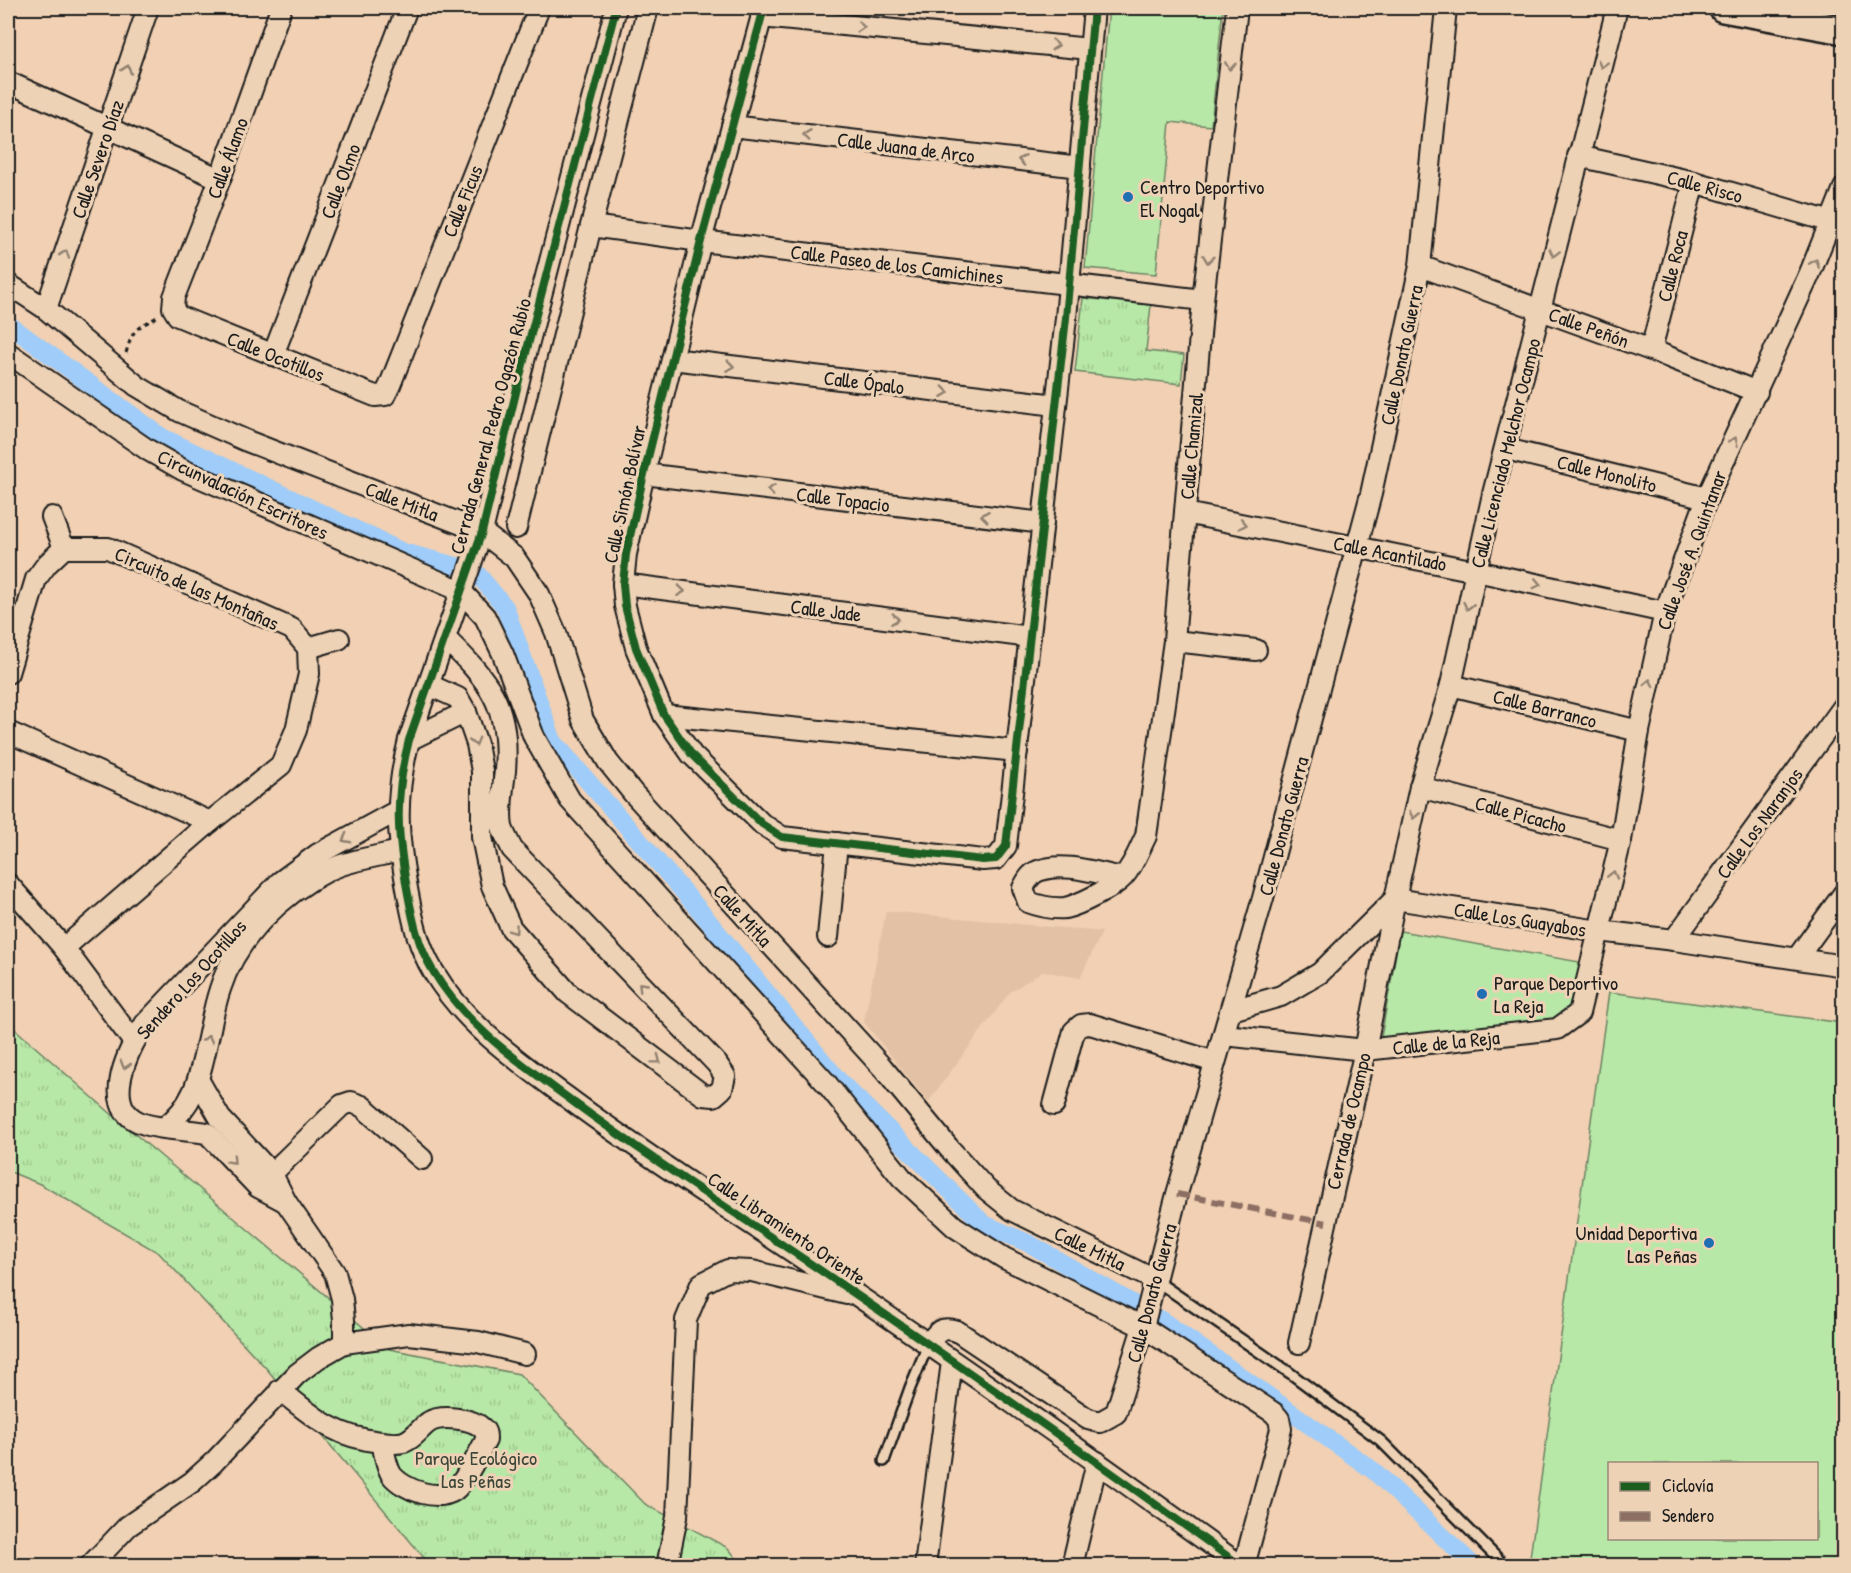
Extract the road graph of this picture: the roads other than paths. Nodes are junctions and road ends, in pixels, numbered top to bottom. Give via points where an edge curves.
1 (148, 8) edge
2 (281, 8) edge
3 (407, 8) edge
4 (539, 8) edge
5 (648, 8) edge
6 (1094, 8) edge
7 (1237, 8) edge
8 (1446, 8) edge
9 (1617, 8) edge
10 (1723, 8) edge
11 (609, 10) edge
12 (762, 12) edge
13 (1844, 30) edge
14 (1090, 49) junction
15 (8, 82) edge
16 (732, 126) junction
17 (108, 127) junction
18 (1578, 156) junction
19 (1080, 167) junction
20 (220, 179) junction
21 (1694, 182) junction
22 (1844, 188) edge
23 (1838, 223) edge
24 (591, 226) junction
25 (701, 241) junction
26 (1420, 266) junction
27 (8, 284) edge
28 (1069, 285) junction
29 (1203, 300) junction
30 (173, 308) joint
31 (46, 309) junction
32 (1540, 309) junction
33 (1651, 350) junction
34 (8, 353) edge
35 (273, 355) junction
36 (672, 359) junction
37 (1757, 392) junction
38 (385, 395) joint
39 (1056, 405) junction
40 (1506, 449) junction
41 (644, 474) junction
42 (1707, 498) junction
43 (1185, 513) junction
44 (52, 517) dead end
45 (1043, 523) junction
46 (516, 528) dead end
47 (480, 540) junction
48 (1357, 546) junction
49 (64, 548) junction
50 (1476, 571) junction
51 (464, 584) junction
52 (623, 584) junction
53 (1665, 612) junction
54 (1030, 637) junction
55 (445, 638) junction
56 (339, 639) dead end
57 (1174, 641) junction
58 (308, 648) junction
59 (1256, 650) dead end
60 (478, 671) junction
61 (8, 673) edge
62 (429, 685) junction
63 (1450, 685) junction
64 (462, 705) junction
65 (1844, 706) edge
66 (664, 715) junction
67 (1639, 731) junction
68 (8, 732) edge
69 (409, 740) junction
70 (1017, 751) junction
71 (1420, 787) junction
72 (397, 811) junction
73 (210, 822) junction
74 (1621, 840) junction
75 (837, 843) junction
76 (400, 851) junction
77 (1122, 878) dead end
78 (8, 884) edge
79 (1844, 893) edge
80 (1395, 899) junction
81 (1599, 932) junction
82 (828, 937) dead end
83 (1674, 940) junction
84 (64, 948) junction
85 (1797, 958) junction
86 (1844, 966) edge
87 (1232, 1010) junction
88 (1224, 1035) junction
89 (134, 1041) junction
90 (1365, 1050) junction
91 (1215, 1062) junction
92 (199, 1081) junction
93 (1054, 1105) dead end
94 (214, 1125) junction
95 (165, 1126) junction
96 (422, 1159) dead end
97 (272, 1174) junction
98 (258, 1187) junction
99 (286, 1202) junction
100 (1153, 1286) junction
101 (862, 1298) junction
102 (1145, 1321) junction
103 (1299, 1342) dead end
104 (344, 1343) junction
105 (928, 1345) junction
106 (525, 1354) dead end
107 (952, 1362) junction
108 (280, 1390) junction
109 (382, 1442) junction
110 (884, 1461) dead end
111 (1097, 1462) junction
112 (90, 1566) edge
113 (668, 1566) edge
114 (925, 1566) edge
115 (1072, 1566) edge
116 (1242, 1566) edge
117 (1505, 1566) edge

17 -> 1 street, Calle Severo Díaz
2 - 20 street, Calle Álamo
3 - 35 street, Calle Olmo
4 - 38 street, Calle Ficus
5 - 24 street
6 - 14 street
7 -> 29 street, Calle Chamizal
8 - 26 street, Calle Donato Guerra
9 -> 18 street, Calle Licenciado Melchor Ocampo
10 - 13 street
11 - 47 street, Cerrada General Pedro Ogazón Rubio
12 -> 14 street
12 - 16 street, Calle Simón Bolívar
14 - 19 street
15 - 17 street
19 -> 16 street, Calle Juana de Arco
16 - 25 street, Calle Simón Bolívar
17 - 20 street
31 -> 17 street, Calle Severo Díaz
18 - 21 street, Calle Risco
18 -> 32 street, Calle Licenciado Melchor Ocampo
19 - 28 street
20 - 30 street, Calle Álamo
21 - 23 street, Calle Risco
21 - 33 street, Calle Roca
22 - 23 street, Calle José A. Quintanar
37 -> 23 street, Calle José A. Quintanar via 1810,273
24 - 25 street, Calle Paseo de los Camichines
24 - 46 street
25 - 28 street, Calle Paseo de los Camichines
25 - 36 street, Calle Simón Bolívar
26 - 32 street, Calle Peñón
26 - 48 street, Calle Donato Guerra
27 - 31 street, Calle Mitla
28 - 29 street, Calle Paseo de los Camichines
28 - 39 street
29 - 43 street, Calle Chamizal
30 - 35 street, Calle Ocotillos via 178,316
31 - 47 street, Calle Mitla via 137,386 179,411
32 - 33 street, Calle Peñón
32 - 40 street, Calle Licenciado Melchor Ocampo
33 - 37 street, Calle Peñón
34 - 51 street, Circunvalación Escritores via 183,470
35 - 38 street, Calle Ocotillos via 375,396
36 -> 39 street, Calle Ópalo
36 - 41 street, Calle Simón Bolívar
42 -> 37 street, Calle José A. Quintanar
39 - 45 street
40 - 42 street, Calle Monolito
40 - 50 street, Calle Licenciado Melchor Ocampo
45 -> 41 street, Calle Topacio
41 - 52 street, Calle Simón Bolívar
42 - 53 street, Calle José A. Quintanar
43 -> 48 street, Calle Acantilado
43 - 57 street, Calle Chamizal
44 - 49 street
45 - 54 street
47 - 51 street, Cerrada General Pedro Ogazón Rubio
47 - 100 street, Calle Mitla via 514,557 539,594 556,633 583,720 608,762 882,1067 948,1147 986,1189 1012,1210
48 - 50 street, Calle Acantilado
48 - 87 street, Calle Donato Guerra
49 - 58 street, Circuito de las Montañas via 108,548 292,629
49 - 61 street via 36,579
50 -> 53 street, Calle Acantilado
50 -> 63 street, Calle Licenciado Melchor Ocampo
51 - 55 street, Cerrada General Pedro Ogazón Rubio
51 - 102 street via 503,654 534,737 570,800 827,1084 902,1178 956,1227 1004,1258
52 -> 54 street, Calle Jade
52 - 66 street, Calle Simón Bolívar via 636,648
67 -> 53 street, Calle José A. Quintanar
54 - 70 street
55 - 60 street
55 - 62 street, Cerrada General Pedro Ogazón Rubio
56 - 58 street
57 - 59 street
57 - 77 street, Calle Chamizal via 1146,836
58 - 73 street via 307,686 296,730 281,765
60 - 64 street
64 -> 60 street via 477,744 482,771 482,837 492,886 511,928 568,993 703,1095 714,1096 723,1089 725,1076 717,1064 512,849 502,828 505,726 495,696
62 - 64 street
62 - 69 street, Cerrada General Pedro Ogazón Rubio
63 - 67 street, Calle Barranco
63 - 71 street, Calle Licenciado Melchor Ocampo
64 - 69 street
65 - 83 street, Calle Los Naranjos
66 - 70 street
66 - 75 street, Calle Simón Bolívar via 692,754 762,824 782,837
67 - 74 street, Calle José A. Quintanar
68 - 73 street
69 - 72 street, Cerrada General Pedro Ogazón Rubio
70 - 75 street, Calle Simón Bolívar via 1006,846 996,860
71 - 74 street, Calle Picacho
71 -> 80 street, Calle Licenciado Melchor Ocampo
72 - 76 street, Cerrada General Pedro Ogazón Rubio
72 -> 89 street, Sendero Los Ocotillos via 318,854 280,882 145,1024
73 - 84 street
81 -> 74 street, Calle José A. Quintanar
75 - 82 street
92 -> 76 street, Sendero Los Ocotillos via 220,989 236,952 264,918 299,888 330,869
76 - 101 street, Calle Libramiento Oriente via 415,933 433,971 468,1016 506,1052 611,1130
78 - 84 street
79 - 85 street
80 - 81 street, Calle Los Guayabos
80 - 87 street via 1320,973 1281,996
80 - 90 street, Cerrada de Ocampo
81 - 83 street, Calle Los Guayabos
81 - 90 street, Calle de la Reja via 1579,1013 1557,1029
83 - 85 street, Calle Los Guayabos
84 - 89 street
85 - 86 street, Calle Los Guayabos
87 - 88 street, Calle Donato Guerra
88 - 90 street, Calle de la Reja
88 - 91 street, Calle Donato Guerra
89 -> 95 street, Sendero Los Ocotillos via 123,1067 123,1105 138,1122
90 - 103 street, Cerrada de Ocampo
91 - 93 street via 1090,1024 1081,1025 1074,1031
91 - 100 street, Calle Donato Guerra
92 - 94 street
92 - 95 street, Sendero Los Ocotillos via 177,1117
94 - 95 street
94 - 97 street
94 -> 98 street
96 - 97 street via 362,1106 351,1102 342,1105
97 - 98 street
97 - 99 street
98 - 99 street
99 - 104 street via 335,1273 343,1310
100 - 102 street, Calle Donato Guerra
100 - 117 lane, Calle Mitla via 1290,1373 1381,1441
101 - 105 street, Calle Libramiento Oriente
101 - 113 street via 752,1271 728,1270 701,1284 686,1320 677,1517
102 - 105 street, Calle Donato Guerra via 1116,1413 1100,1422 1088,1419 957,1331 938,1331
102 - 116 street via 1279,1419 1281,1429
104 - 106 street via 409,1334 478,1342
104 - 108 street via 318,1358
105 - 107 street, Calle Libramiento Oriente
105 - 110 lane
107 - 111 street, Calle Libramiento Oriente
107 - 114 street
108 - 109 street via 338,1433
108 - 112 street via 214,1462 128,1526
109 - 109 street via 401,1443 430,1421 443,1418 480,1426 486,1440 456,1490 444,1494 418,1492 400,1483 391,1473
111 - 115 street
111 - 116 street, Calle Libramiento Oriente

